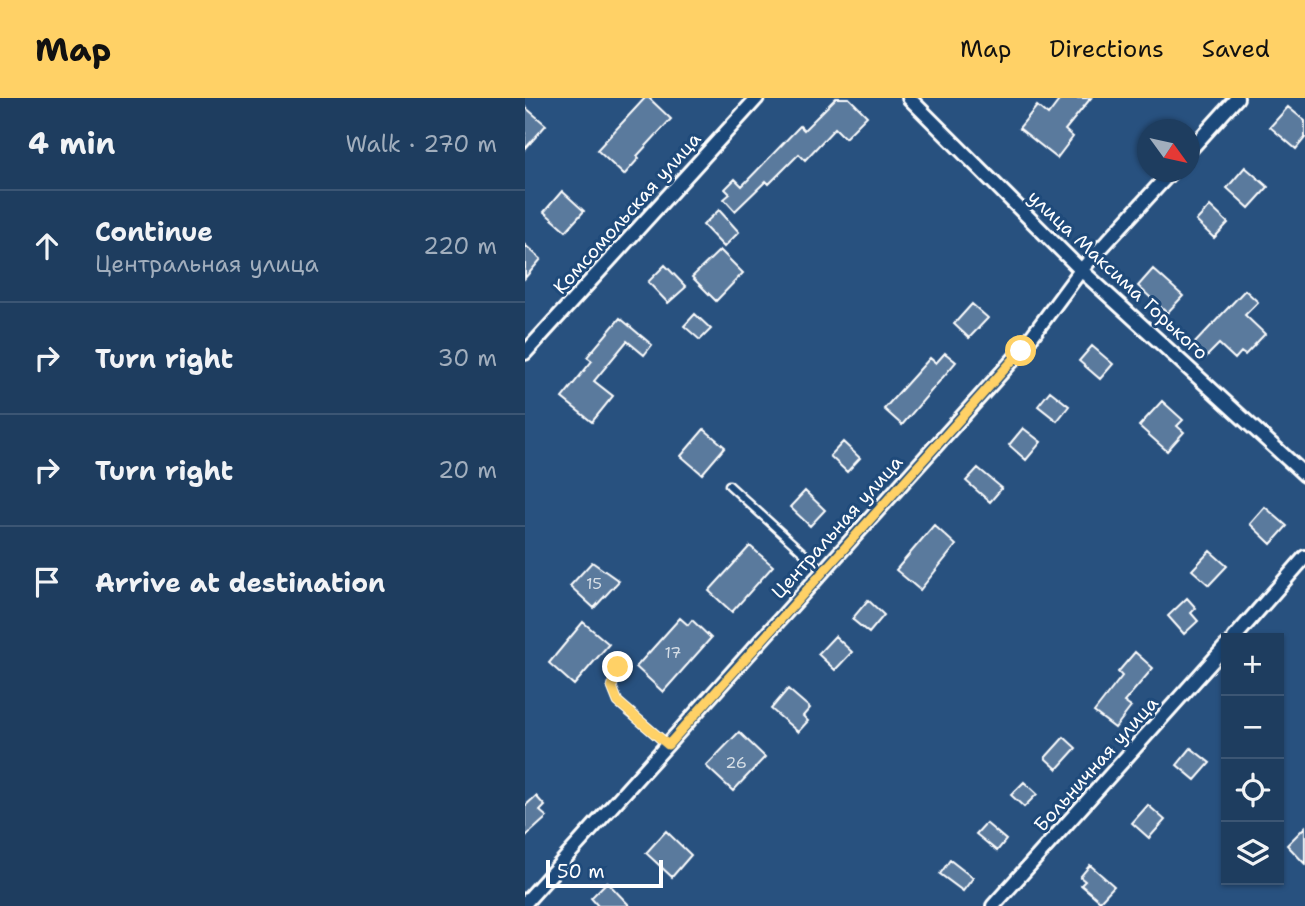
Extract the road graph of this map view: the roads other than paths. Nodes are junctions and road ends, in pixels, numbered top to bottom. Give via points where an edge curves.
1 (757, 98) edge
2 (909, 98) edge
3 (1237, 98) edge
4 (1200, 139) edge
5 (1162, 182) edge
6 (1081, 270) junction
7 (525, 354) edge
8 (1305, 475) edge
9 (729, 485) dead end
10 (1305, 557) edge
11 (823, 571) junction
12 (1238, 633) edge
13 (1221, 652) edge
14 (618, 667) dead end
15 (668, 745) junction
16 (525, 903) edge
17 (993, 906) edge

1 - 7 street, Комсомольская улица
2 - 6 street, улица Максима Горького
3 - 4 street
5 - 6 street, Центральная улица
6 - 8 street, улица Максима Горького
6 - 11 street, Центральная улица via 1021,351
9 - 11 lane
10 - 12 street
11 - 15 street, Центральная улица
13 - 17 street, Больничная улица
14 - 15 lane via 612,687 618,702
15 - 16 street, Центральная улица

